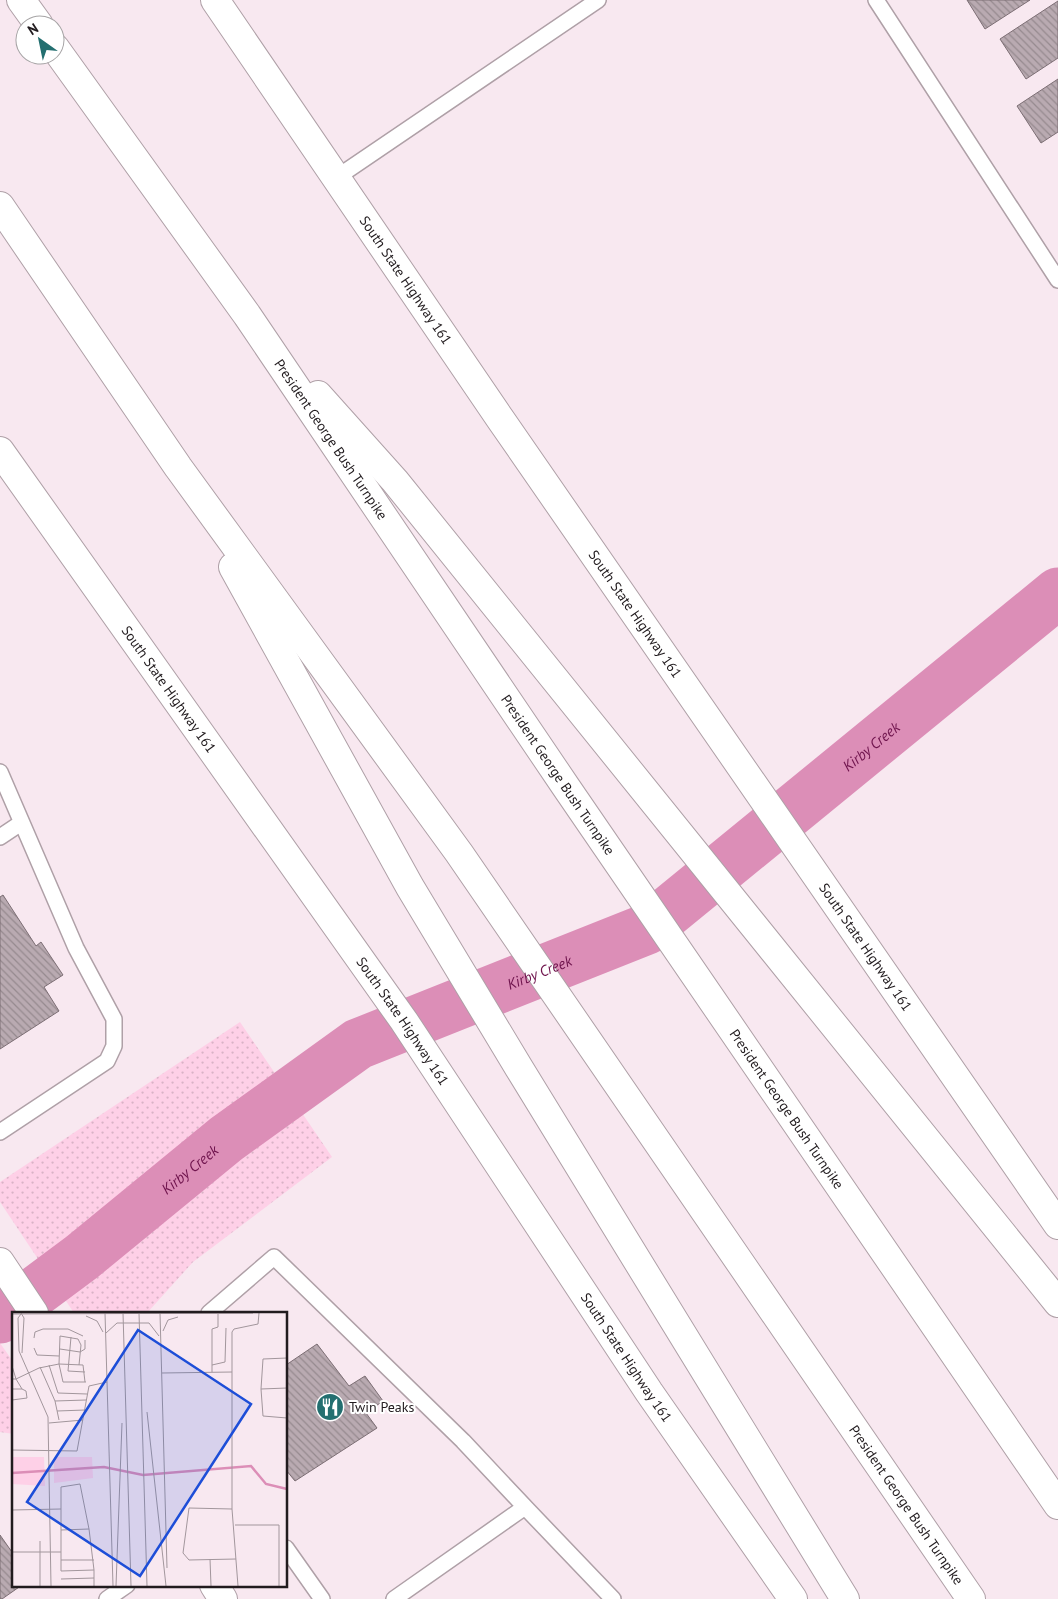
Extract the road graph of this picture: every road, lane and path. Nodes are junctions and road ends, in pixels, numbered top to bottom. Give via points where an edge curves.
1 (21, 0) edge
2 (215, 0) edge
3 (598, 0) edge
4 (876, 0) edge
5 (32, 15) edge
6 (65, 62) edge
7 (336, 178) junction
8 (0, 206) edge
9 (1058, 280) edge
10 (247, 315) junction
11 (178, 467) junction
12 (5, 469) edge
13 (0, 772) edge
14 (21, 823) junction
15 (0, 837) edge
16 (0, 1132) edge
17 (1058, 1225) edge
18 (0, 1262) edge
19 (1058, 1303) edge
20 (33, 1312) edge
21 (210, 1312) edge
22 (1058, 1505) edge
23 (525, 1507) junction
24 (288, 1551) edge
25 (215, 1586) edge
26 (223, 1599) edge
27 (322, 1599) edge
28 (394, 1599) edge
29 (613, 1599) edge
30 (793, 1599) edge
31 (845, 1599) edge
32 (971, 1599) edge

1 - 5 main road
2 - 7 main road, South State Highway 161
3 - 7 lane
4 - 9 lane
6 - 10 main road, President George Bush Turnpike
7 - 17 main road, South State Highway 161
8 - 11 main road, President George Bush Turnpike
10 - 19 main road via 395,481
10 - 22 main road, President George Bush Turnpike
11 - 31 main road via 410,887
11 - 32 main road, President George Bush Turnpike via 459,853
12 - 30 main road, South State Highway 161 via 136,644 404,1021 649,1392
13 - 14 lane
14 - 15 lane
14 - 16 lane via 76,948 114,1020 114,1046 107,1061
18 - 20 main road
21 - 23 lane via 274,1257 463,1441
23 - 28 lane
23 - 29 lane
24 - 27 lane
25 - 26 main road

